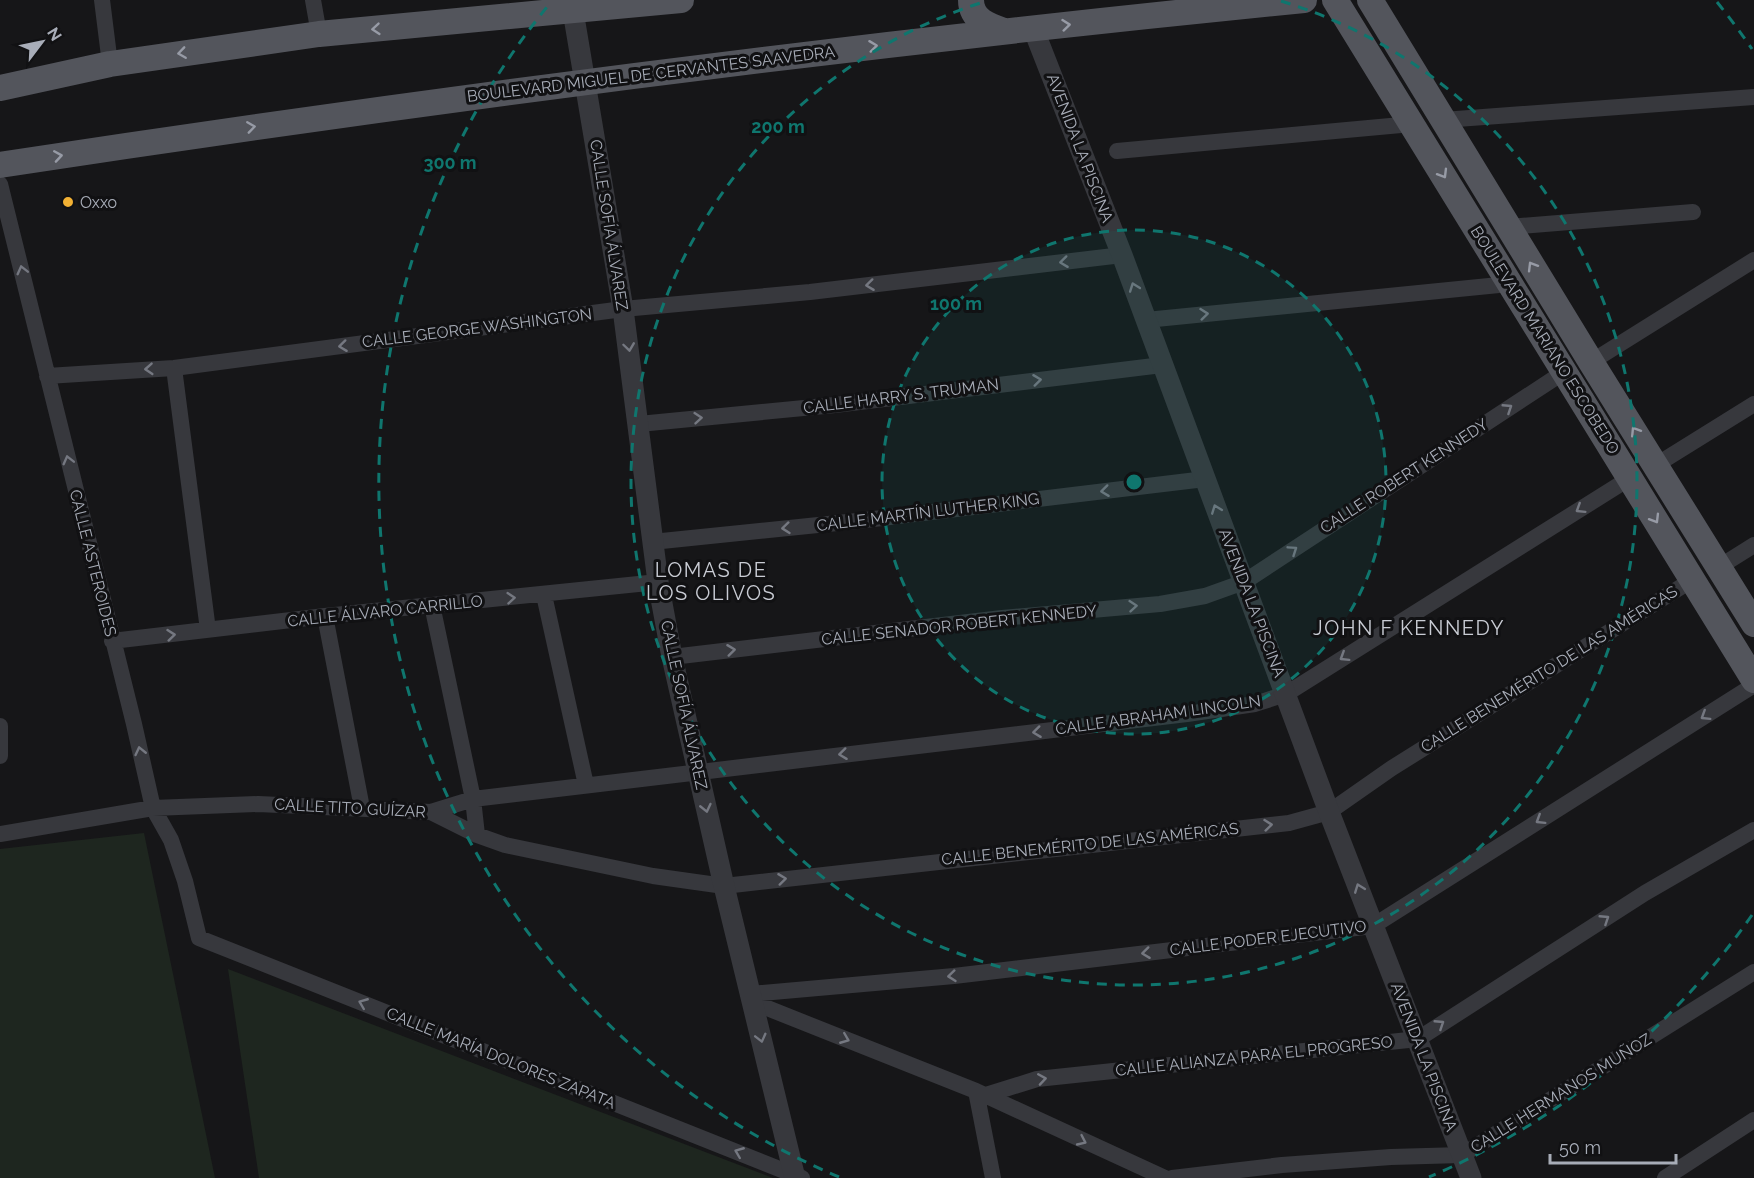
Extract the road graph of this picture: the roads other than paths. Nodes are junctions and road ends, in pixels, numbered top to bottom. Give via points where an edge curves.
1 (102, 0) edge
2 (313, 0) edge
3 (681, 0) edge
4 (971, 0) edge
5 (1304, 0) edge
6 (1335, 0) edge
7 (1370, 0) edge
8 (571, 6) edge
9 (1033, 28) junction
10 (1004, 31) junction
11 (319, 34) junction
12 (110, 64) junction
13 (585, 82) junction
14 (0, 88) edge
15 (1754, 97) edge
16 (1443, 120) junction
17 (1412, 124) junction
18 (1117, 151) dead end
19 (0, 165) edge
20 (0, 184) edge
21 (1693, 212) dead end
22 (1508, 227) junction
23 (1122, 255) junction
24 (1754, 260) edge
25 (1509, 284) junction
26 (623, 309) junction
27 (1146, 320) junction
28 (1591, 362) junction
29 (1162, 365) junction
30 (174, 368) junction
31 (1564, 372) junction
32 (48, 376) junction
33 (1754, 404) edge
34 (639, 423) junction
35 (1656, 465) junction
36 (1630, 478) junction
37 (1205, 479) junction
38 (652, 542) junction
39 (1754, 545) edge
40 (1719, 567) junction
41 (1692, 580) junction
42 (658, 582) junction
43 (1244, 582) junction
44 (544, 595) junction
45 (432, 605) junction
46 (325, 616) junction
47 (1754, 624) edge
48 (208, 630) junction
49 (112, 641) junction
50 (672, 657) junction
51 (1754, 680) edge
52 (1754, 685) edge
53 (1286, 694) junction
54 (0, 726) edge
55 (0, 756) edge
56 (698, 771) junction
57 (586, 785) junction
58 (473, 799) junction
59 (153, 808) junction
60 (362, 808) junction
61 (431, 812) junction
62 (1329, 812) junction
63 (1754, 830) edge
64 (0, 834) edge
65 (477, 835) junction
66 (724, 886) junction
67 (1374, 926) junction
68 (199, 938) joint
69 (1754, 972) edge
70 (751, 998) junction
71 (1418, 1039) junction
72 (981, 1093) junction
73 (1754, 1120) edge
74 (1462, 1155) junction
75 (1139, 1173) edge
76 (797, 1177) edge
77 (993, 1178) edge
78 (1165, 1178) edge
79 (1172, 1178) edge
80 (1471, 1178) edge
81 (1665, 1178) edge

1 - 12 street
2 - 11 street
3 - 8 main road
4 - 10 main road via 983,24
9 -> 5 main road, BOULEVARD MIGUEL DE CERVANTES SAAVEDRA
6 - 17 main road, BOULEVARD MARIANO ESCOBEDO
7 - 16 main road, BOULEVARD MARIANO ESCOBEDO
8 -> 11 main road
8 - 13 street, CALLE SOFÍA ÁLVAREZ
9 - 10 main road, BOULEVARD MIGUEL DE CERVANTES SAAVEDRA
9 - 23 street, AVENIDA LA PISCINA
13 -> 10 main road, BOULEVARD MIGUEL DE CERVANTES SAAVEDRA
11 -> 12 main road
12 - 14 main road
19 -> 13 main road, BOULEVARD MIGUEL DE CERVANTES SAAVEDRA
13 - 26 street, CALLE SOFÍA ÁLVAREZ
15 - 16 street
16 - 22 main road, BOULEVARD MARIANO ESCOBEDO
17 - 18 street
17 -> 25 main road, BOULEVARD MARIANO ESCOBEDO
32 -> 20 street, CALLE ASTEROIDES
21 - 22 street
28 -> 22 main road, BOULEVARD MARIANO ESCOBEDO
23 -> 26 street, CALLE GEORGE WASHINGTON via 810,292
27 -> 23 street, AVENIDA LA PISCINA
24 - 28 street
27 -> 25 street
25 - 31 main road, BOULEVARD MARIANO ESCOBEDO
26 -> 30 street, CALLE GEORGE WASHINGTON
26 -> 34 street, CALLE SOFÍA ÁLVAREZ
27 - 29 street, AVENIDA LA PISCINA
35 -> 28 main road, BOULEVARD MARIANO ESCOBEDO
34 -> 29 street, CALLE HARRY S. TRUMAN via 835,405
29 - 37 street, AVENIDA LA PISCINA
30 -> 32 street, CALLE GEORGE WASHINGTON
30 - 48 street
31 - 36 main road, BOULEVARD MARIANO ESCOBEDO
43 -> 31 street, CALLE ROBERT KENNEDY
49 -> 32 street, CALLE ASTEROIDES
33 - 35 street
34 - 38 street, CALLE SOFÍA ÁLVAREZ
35 - 40 main road, BOULEVARD MARIANO ESCOBEDO
36 -> 41 main road, BOULEVARD MARIANO ESCOBEDO
36 -> 53 street, CALLE ABRAHAM LINCOLN
37 -> 38 street, CALLE MARTÍN LUTHER KING
43 -> 37 street, AVENIDA LA PISCINA
38 - 42 street, CALLE SOFÍA ÁLVAREZ
39 - 40 street
40 - 47 main road, BOULEVARD MARIANO ESCOBEDO
41 - 51 main road, BOULEVARD MARIANO ESCOBEDO
41 - 62 street, CALLE BENEMÉRITO DE LAS AMÉRICAS via 1392,768
42 - 44 street, CALLE ÁLVARO CARRILLO
42 - 50 street, CALLE SOFÍA ÁLVAREZ
50 -> 43 street, CALLE SENADOR ROBERT KENNEDY via 1160,604 1205,596
43 - 53 street, AVENIDA LA PISCINA
45 -> 44 street, CALLE ÁLVARO CARRILLO
44 - 57 street
45 - 46 street, CALLE ÁLVARO CARRILLO
45 - 58 street
46 - 48 street, CALLE ÁLVARO CARRILLO
46 - 60 street
49 -> 48 street, CALLE ÁLVARO CARRILLO
59 -> 49 street, CALLE ASTEROIDES
50 - 56 street, CALLE SOFÍA ÁLVAREZ
52 -> 67 street, CALLE PODER EJECUTIVO
53 -> 56 street, CALLE ABRAHAM LINCOLN via 1255,704 1187,714
53 - 62 street, AVENIDA LA PISCINA
54 - 55 street
56 - 57 street, CALLE TITO GUÍZAR
56 -> 66 street, CALLE SOFÍA ÁLVAREZ
57 - 58 street, CALLE TITO GUÍZAR
58 - 61 street, CALLE TITO GUÍZAR
58 - 65 street
59 - 60 street, CALLE TITO GUÍZAR via 258,804
59 - 64 street, CALLE TITO GUÍZAR
59 - 68 street, CALLE ASTEROIDES via 171,840
60 - 61 street, CALLE TITO GUÍZAR
61 - 65 street, CALLE BENEMÉRITO DE LAS AMÉRICAS
66 -> 62 street, CALLE BENEMÉRITO DE LAS AMÉRICAS via 1289,823
67 -> 62 street, AVENIDA LA PISCINA
71 -> 63 street, CALLE ALIANZA PARA EL PROGRESO via 1645,893
65 - 66 street, CALLE BENEMÉRITO DE LAS AMÉRICAS via 652,876
66 - 70 street, CALLE SOFÍA ÁLVAREZ
67 -> 70 street, CALLE PODER EJECUTIVO
67 - 71 street, AVENIDA LA PISCINA
76 -> 68 street, CALLE MARÍA DOLORES ZAPATA
69 - 74 street, CALLE HERMANOS MUÑOZ
70 -> 72 street
70 -> 76 street, CALLE SOFÍA ÁLVAREZ
72 -> 71 street, CALLE ALIANZA PARA EL PROGRESO via 1036,1079
71 - 74 street, AVENIDA LA PISCINA
72 -> 75 street
72 - 77 street
73 - 81 street
74 - 79 street, CALLE HERMANOS MUÑOZ via 1282,1164
74 - 80 street, AVENIDA LA PISCINA
75 - 78 street

